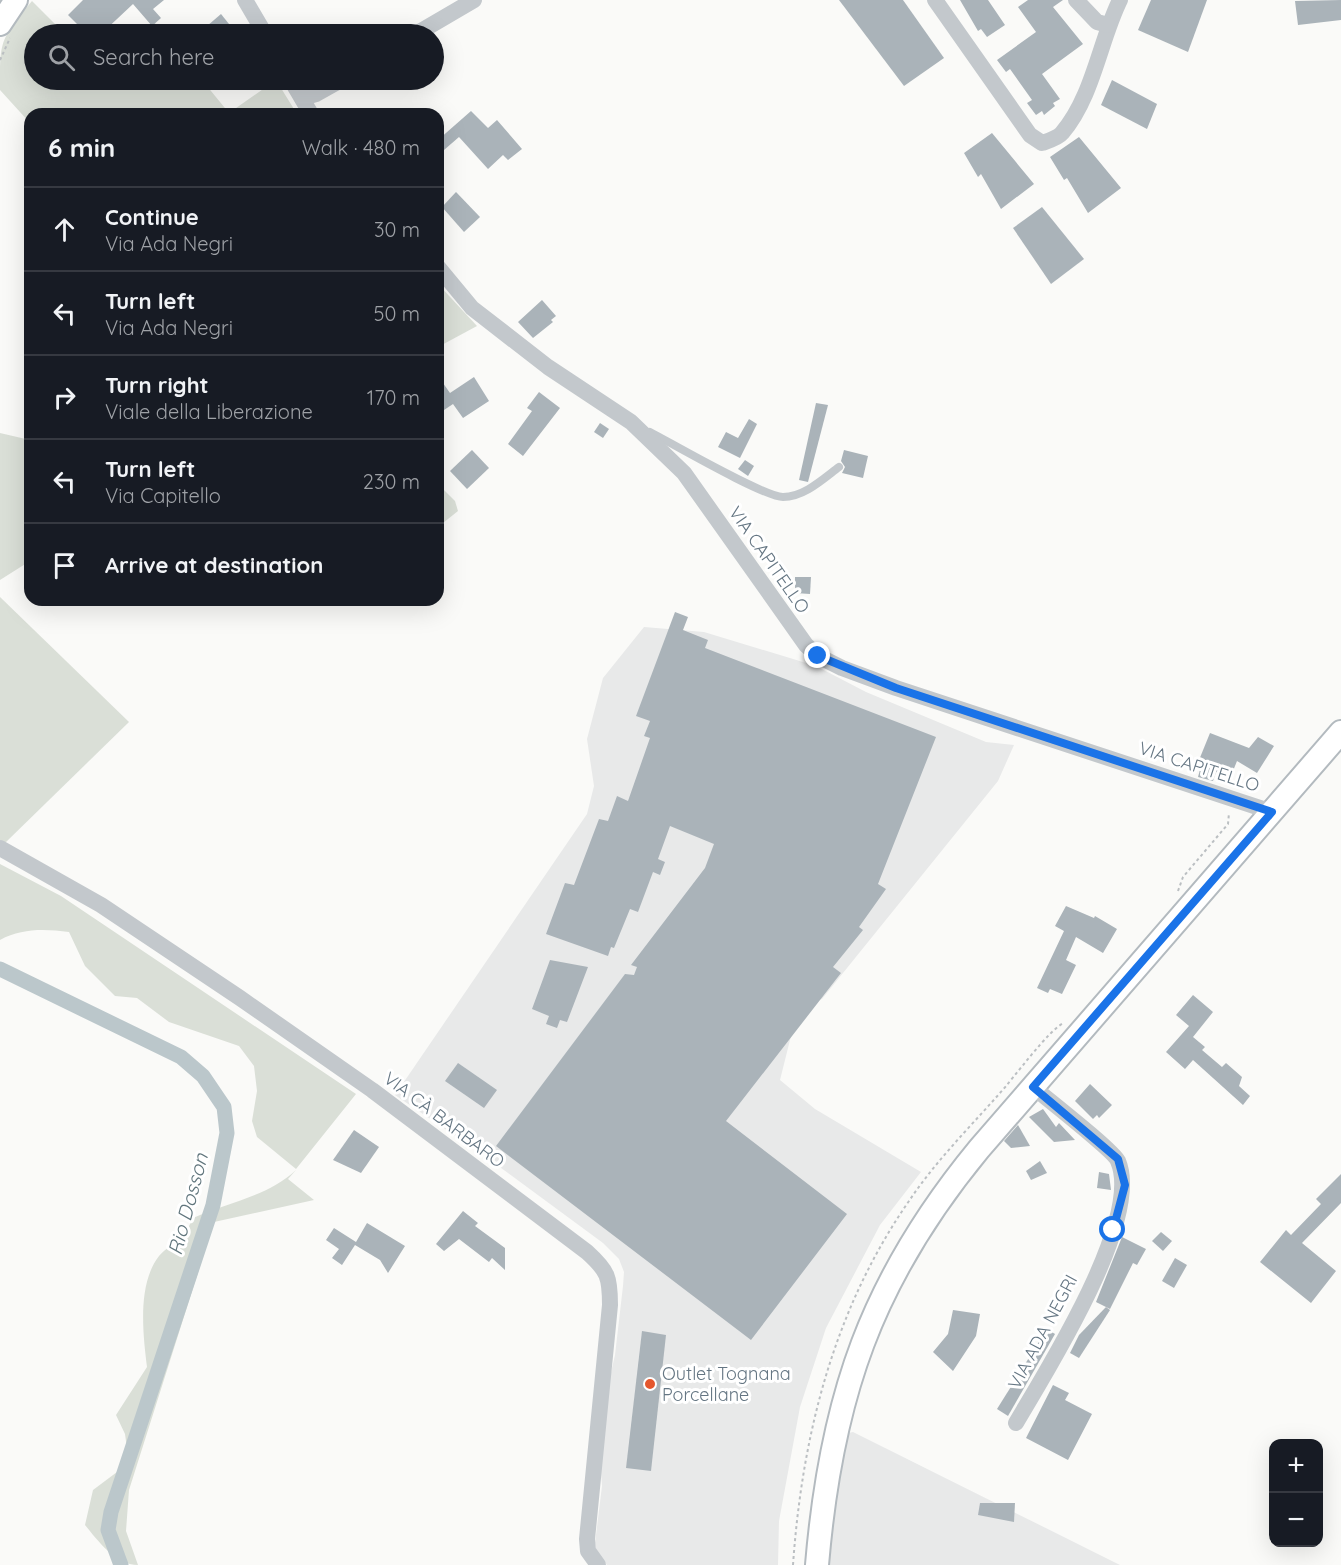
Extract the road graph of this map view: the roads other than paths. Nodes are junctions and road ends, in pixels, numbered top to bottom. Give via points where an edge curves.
1 (16, 0) edge
2 (245, 0) edge
3 (474, 0) edge
4 (935, 0) edge
5 (1076, 0) edge
6 (1120, 0) edge
7 (259, 24) edge
8 (433, 24) edge
9 (1108, 25) junction
10 (5, 29) edge
11 (297, 90) edge
12 (323, 90) edge
13 (302, 98) junction
14 (308, 108) edge
15 (444, 274) edge
16 (631, 422) junction
17 (839, 467) dead end
18 (1341, 732) edge
19 (1272, 812) junction
20 (0, 848) edge
21 (1033, 1087) junction
22 (1016, 1423) dead end
23 (598, 1565) edge
24 (817, 1565) edge

1 - 10 street
2 - 7 street
3 - 8 street
4 - 9 street via 1030,135 1041,143 1061,135 1071,120 1106,42
5 - 9 street via 1097,22
6 - 9 street
11 - 13 street
12 - 13 street
13 - 14 street
15 - 16 street, VIA CAPITELLO via 472,308 548,367
16 - 17 lane via 742,481 782,497 811,488
16 - 19 street, VIA CAPITELLO via 684,473 806,645 818,656 896,688
18 - 19 street
19 - 21 street
20 - 23 street, VIA CÀ BARBARO via 101,905 362,1083 587,1252 605,1270 610,1281 610,1305 587,1539 588,1551
21 - 22 street, VIA ADA NEGRI via 1118,1159 1125,1185 1113,1230 1083,1306
21 - 24 street via 946,1189 907,1248 884,1293 858,1354 838,1417 824,1491

